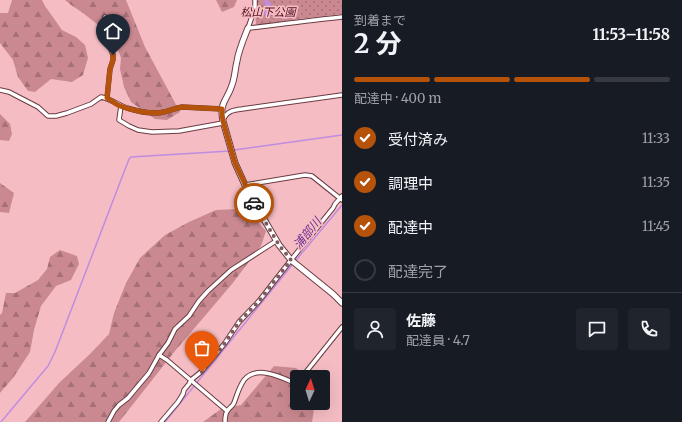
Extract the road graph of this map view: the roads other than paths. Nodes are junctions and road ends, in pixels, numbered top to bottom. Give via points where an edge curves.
1 (255, 0) edge
2 (105, 17) dead end
3 (342, 17) edge
4 (248, 28) junction
5 (0, 90) edge
6 (342, 95) edge
7 (107, 98) junction
8 (122, 106) junction
9 (222, 109) junction
10 (223, 122) junction
11 (245, 185) junction
12 (341, 198) edge
13 (276, 241) junction
14 (291, 260) junction
15 (342, 303) edge
16 (342, 327) edge
17 (159, 355) junction
18 (308, 370) edge
19 (191, 380) junction
20 (290, 381) edge
21 (227, 411) junction
22 (108, 422) edge
23 (161, 422) edge
24 (225, 422) edge

1 - 4 street
2 - 7 street via 105,32 113,55
3 - 4 street
4 - 9 street via 239,52 232,85
5 - 7 street via 38,107 48,116 67,113 91,104 101,97
6 - 10 street via 234,110 225,115
7 - 8 street
8 - 9 street via 158,113 182,107
8 - 10 street via 119,120 138,130 179,131
9 - 10 street
10 - 11 street via 235,163
11 - 12 street via 312,176
11 - 13 street
12 - 14 street
13 - 14 street
13 - 17 street via 232,270 208,291 189,316 174,329
14 - 15 street
14 - 19 street via 239,322 202,372
16 - 18 street
17 - 19 street
17 - 22 street via 149,373 128,398 119,404
19 - 21 street
19 - 23 street via 178,402
20 - 21 street via 269,374 251,374 240,386 233,406
21 - 24 street

